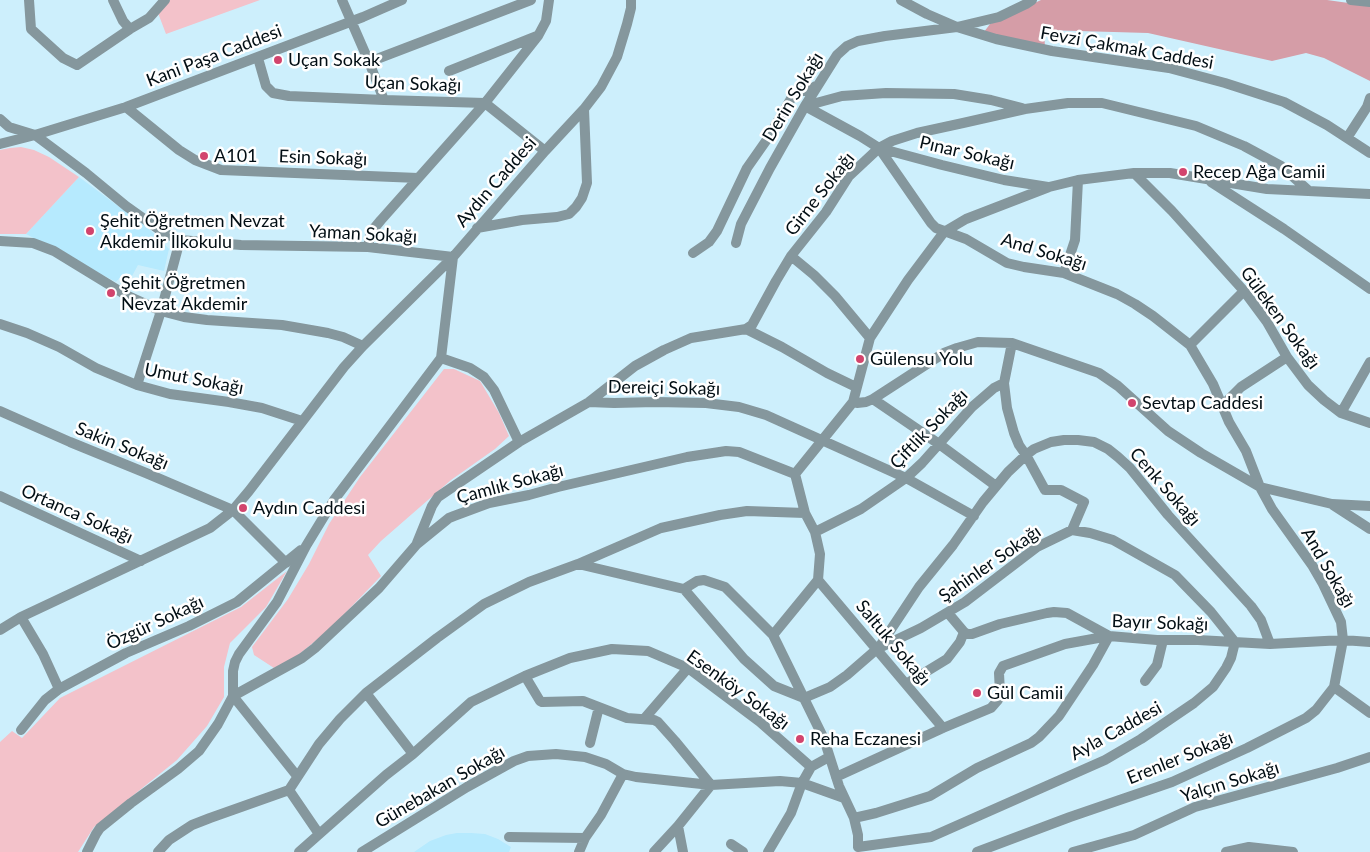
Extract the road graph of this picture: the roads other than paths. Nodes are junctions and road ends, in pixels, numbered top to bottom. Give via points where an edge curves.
1 (29, 0) edge
2 (113, 0) edge
3 (165, 0) edge
4 (342, 0) edge
5 (402, 0) edge
6 (531, 0) edge
7 (549, 0) edge
8 (631, 0) edge
9 (901, 0) edge
10 (1032, 0) edge
11 (1351, 0) edge
12 (1370, 2) edge
13 (351, 21) junction
14 (958, 27) junction
15 (130, 29) junction
16 (538, 36) junction
17 (258, 58) junction
18 (369, 62) junction
19 (449, 71) dead end
20 (817, 85) junction
21 (1370, 98) edge
22 (384, 100) junction
23 (485, 103) junction
24 (805, 106) junction
25 (126, 107) junction
26 (584, 109) junction
27 (1025, 109) junction
28 (0, 119) edge
29 (36, 135) junction
30 (1347, 138) junction
31 (0, 144) edge
32 (879, 148) junction
33 (545, 151) junction
34 (1370, 153) edge
35 (1134, 173) junction
36 (418, 178) junction
37 (1208, 179) junction
38 (1078, 180) junction
39 (1049, 187) junction
40 (1309, 191) junction
41 (1370, 194) edge
42 (477, 228) junction
43 (944, 232) junction
44 (180, 240) junction
45 (0, 242) edge
46 (736, 243) dead end
47 (368, 248) junction
48 (693, 253) dead end
49 (792, 256) junction
50 (453, 257) junction
51 (1064, 273) junction
52 (1370, 289) edge
53 (1244, 291) junction
54 (161, 311) junction
55 (0, 324) edge
56 (746, 329) junction
57 (870, 338) junction
58 (1012, 344) junction
59 (1190, 345) junction
60 (363, 346) junction
61 (1287, 357) junction
62 (442, 358) junction
63 (1370, 362) edge
64 (1004, 383) junction
65 (137, 385) junction
66 (856, 388) junction
67 (873, 399) junction
68 (589, 402) junction
69 (853, 402) junction
70 (1222, 405) junction
71 (0, 411) edge
72 (1341, 413) junction
73 (302, 421) junction
74 (1370, 424) edge
75 (822, 439) junction
76 (519, 442) junction
77 (939, 444) junction
78 (1026, 454) junction
79 (795, 474) junction
80 (906, 478) junction
81 (996, 486) junction
82 (1260, 487) junction
83 (0, 496) edge
84 (1332, 504) junction
85 (1370, 506) edge
86 (233, 510) junction
87 (804, 513) junction
88 (974, 516) junction
89 (1370, 529) edge
90 (1072, 530) junction
91 (816, 532) junction
92 (417, 544) junction
93 (306, 546) junction
94 (141, 560) junction
95 (286, 563) junction
96 (578, 564) junction
97 (818, 580) junction
98 (684, 589) junction
99 (948, 613) junction
100 (21, 617) junction
101 (0, 630) edge
102 (964, 632) junction
103 (773, 635) junction
104 (1109, 636) junction
105 (1163, 640) junction
106 (1343, 640) junction
107 (1235, 642) junction
108 (1370, 642) edge
109 (1270, 644) junction
110 (878, 649) junction
111 (688, 668) junction
112 (525, 676) junction
113 (1145, 681) dead end
114 (906, 684) junction
115 (1334, 688) junction
116 (59, 689) junction
117 (366, 693) junction
118 (233, 696) junction
119 (804, 698) junction
120 (599, 707) junction
121 (1370, 713) edge
122 (644, 720) junction
123 (943, 728) junction
124 (21, 730) dead end
125 (590, 743) dead end
126 (413, 754) junction
127 (829, 757) junction
128 (1370, 757) edge
129 (811, 767) junction
130 (622, 774) junction
131 (297, 776) junction
132 (836, 778) junction
133 (802, 783) junction
134 (711, 785) junction
135 (288, 790) junction
136 (844, 798) junction
137 (854, 818) junction
138 (678, 826) junction
139 (319, 834) junction
140 (510, 837) dead end
141 (585, 838) junction
142 (731, 844) dead end
143 (857, 850) edge
144 (87, 852) edge
145 (158, 852) edge
146 (299, 852) edge
147 (362, 852) edge
148 (579, 852) edge
149 (654, 852) edge
150 (684, 852) edge
151 (744, 852) edge
152 (768, 852) edge
153 (977, 852) edge
154 (1073, 852) edge
155 (1226, 852) edge
156 (1293, 852) edge

1 - 15 street via 32,29 63,58 78,65
2 - 15 street
3 - 15 street via 149,18
4 - 13 street
5 - 13 street, Kani Paşa Caddesi
6 - 18 street
7 - 16 street via 546,21
8 - 26 street, Aydın Caddesi via 617,57 601,88
9 - 14 street, Fevzi Çakmak Caddesi
10 - 14 street, Derin Sokağı via 999,17
11 - 12 street
13 - 17 street, Kani Paşa Caddesi
13 - 18 street
14 - 20 street, Derin Sokağı via 858,41 837,55
14 - 30 street, Fevzi Çakmak Caddesi via 1052,51 1169,68 1225,83 1284,102
16 - 19 street
16 - 23 street
17 - 22 street, Uçan Sokağı via 266,86 273,93
17 - 25 street, Kani Paşa Caddesi
18 - 22 street
20 - 24 street, Derin Sokağı
20 - 48 street via 792,97 747,168 717,231 709,242
21 - 30 street
22 - 23 street, Uçan Sokağı
23 - 33 street, Uçan Sokağı
23 - 36 street
24 - 27 street via 842,96 886,93 954,94
24 - 32 street, And Sokağı
24 - 46 street, Derin Sokağı via 741,224
25 - 29 street, Kani Paşa Caddesi
25 - 36 street, Esin Sokağı via 187,155 221,170
26 - 33 street, Aydın Caddesi
26 - 42 street via 587,183 576,207 569,214 558,217
27 - 32 street, Girne Sokağı via 917,133
27 - 40 street, Girne Sokağı via 1074,102 1102,103 1196,126 1281,166
28 - 29 street via 10,127
29 - 31 street, Kani Paşa Caddesi
29 - 44 street, Yaman Sokağı via 126,206 164,233
30 - 34 street, Fevzi Çakmak Caddesi
32 - 39 street, Pınar Sokağı via 995,178
32 - 43 street, And Sokağı via 931,223
32 - 49 street, Girne Sokağı via 850,176
33 - 42 street, Aydın Caddesi
35 - 37 street via 1170,173
35 - 38 street
35 - 53 street, Güleken Sokağı
36 - 47 street via 371,232
37 - 40 street via 1267,189
37 - 52 street
38 - 39 street
38 - 51 street via 1075,240
39 - 43 street
40 - 41 street
42 - 50 street, Aydın Caddesi
43 - 51 street, And Sokağı via 973,243 1007,262
43 - 57 street
44 - 47 street, Yaman Sokağı
44 - 54 street
45 - 54 street via 33,243 54,251 126,295
47 - 50 street, Yaman Sokağı
49 - 56 street, Girne Sokağı via 755,321
49 - 57 street via 835,296
50 - 60 street, Aydın Caddesi
50 - 62 street
51 - 59 street, And Sokağı via 1135,304
53 - 59 street
53 - 61 street, Güleken Sokağı
54 - 60 street via 207,320 282,325 328,333
54 - 65 street
55 - 65 street, Umut Sokağı via 59,346 96,368
56 - 66 street
56 - 68 street via 691,338 664,350 635,366
57 - 66 street
58 - 64 street
58 - 67 street via 972,343 944,353
58 - 82 street via 1099,373 1168,431
59 - 70 street, And Sokağı
60 - 73 street, Aydın Caddesi
61 - 70 street via 1241,387
61 - 72 street, Güleken Sokağı via 1308,385
62 - 76 street via 484,377 494,390
62 - 93 street via 334,500
63 - 72 street
64 - 77 street, Çiftlik Sokağı via 972,407
64 - 78 street via 1014,433
65 - 73 street, Umut Sokağı via 170,394 262,408
66 - 69 street
67 - 69 street
67 - 77 street
68 - 75 street, Dereiçi Sokağı via 697,403 739,407 773,417
68 - 76 street
69 - 75 street
70 - 82 street, And Sokağı
71 - 86 street, Sakin Sokağı
72 - 74 street, Güleken Sokağı
73 - 86 street, Aydın Caddesi
75 - 79 street
75 - 80 street, Dereiçi Sokağı
76 - 92 street via 438,497
77 - 80 street, Çiftlik Sokağı
77 - 81 street
78 - 81 street, Cenk Sokağı
78 - 90 street via 1045,490 1061,490 1084,502
78 - 109 street, Cenk Sokağı via 1043,445 1064,440 1094,442 1113,453 1130,468 1251,606 1261,620
79 - 87 street
79 - 92 street, Çamlık Sokağı via 731,450 687,457 489,503 454,516
80 - 88 street, Dereiçi Sokağı
80 - 91 street, Çiftlik Sokağı via 861,509
81 - 88 street, Cenk Sokağı
82 - 84 street
82 - 106 street, And Sokağı via 1323,584 1341,622
83 - 94 street, Ortanca Sokağı
84 - 85 street
84 - 89 street
86 - 94 street, Aydın Caddesi via 210,528
86 - 95 street
87 - 91 street
87 - 96 street via 747,511 661,528
88 - 110 street, Cenk Sokağı via 919,587
90 - 99 street, Şahinler Sokağı via 1037,548
90 - 107 street via 1114,540 1175,575
91 - 97 street via 820,554
92 - 118 street, Çamlık Sokağı via 379,588 316,648
93 - 95 street, Özgür Sokağı
93 - 118 street via 277,602 235,662
94 - 100 street, Aydın Caddesi
95 - 116 street, Özgür Sokağı via 237,602 126,653
96 - 98 street
96 - 117 street via 529,582 484,604
97 - 103 street
97 - 110 street, Saltuk Sokağı
98 - 103 street via 704,580 725,587
98 - 119 street via 744,659 774,686
99 - 102 street
99 - 110 street, Şahinler Sokağı
100 - 101 street, Aydın Caddesi
100 - 116 street
102 - 104 street via 972,634 1000,624 1059,612
102 - 114 street via 947,660
103 - 119 street
104 - 105 street, Bayır Sokağı
104 - 123 street, Bayır Sokağı via 1066,644 1003,666 999,673 1000,693 995,704
104 - 137 street via 1059,716 1039,738 977,768 930,796
105 - 107 street, Bayır Sokağı
105 - 113 street via 1157,665
106 - 108 street
106 - 109 street
106 - 115 street, Erenler Sokağı
107 - 109 street
107 - 143 street, Ayla Caddesi via 1231,658 1213,687 1141,739 1105,760 931,837
110 - 114 street, Saltuk Sokağı
110 - 119 street, Şahinler Sokağı via 847,676
111 - 112 street, Esenköy Sokağı via 643,650 612,649 570,658
111 - 122 street
111 - 129 street, Esenköy Sokağı via 760,722
112 - 120 street via 542,702 584,701
112 - 126 street, Esenköy Sokağı via 471,702
114 - 123 street, Saltuk Sokağı
115 - 121 street
115 - 153 street, Erenler Sokağı via 1306,718 1248,748 1172,782
116 - 124 street, Özgür Sokağı via 45,700
117 - 126 street
117 - 131 street via 319,744
118 - 131 street
118 - 144 street via 199,751 100,828
119 - 127 street
120 - 122 street via 627,718
120 - 125 street
122 - 134 street via 654,720 661,725
123 - 132 street, Bayır Sokağı
126 - 139 street, Esenköy Sokağı
127 - 129 street
127 - 132 street
128 - 154 street, Yalçın Sokağı via 1195,807 1134,835
129 - 133 street
130 - 134 street, Günebakan Sokağı
130 - 141 street
130 - 147 street, Günebakan Sokağı via 585,757 528,756 467,787
131 - 135 street
132 - 136 street
133 - 134 street, Günebakan Sokağı
133 - 136 street, Günebakan Sokağı
133 - 152 street via 791,813
134 - 138 street
135 - 139 street
135 - 145 street via 192,825 174,836
136 - 137 street
137 - 143 street
138 - 149 street
138 - 150 street
139 - 146 street, Esenköy Sokağı
140 - 141 street
141 - 148 street
142 - 151 street
155 - 156 street via 1249,847

